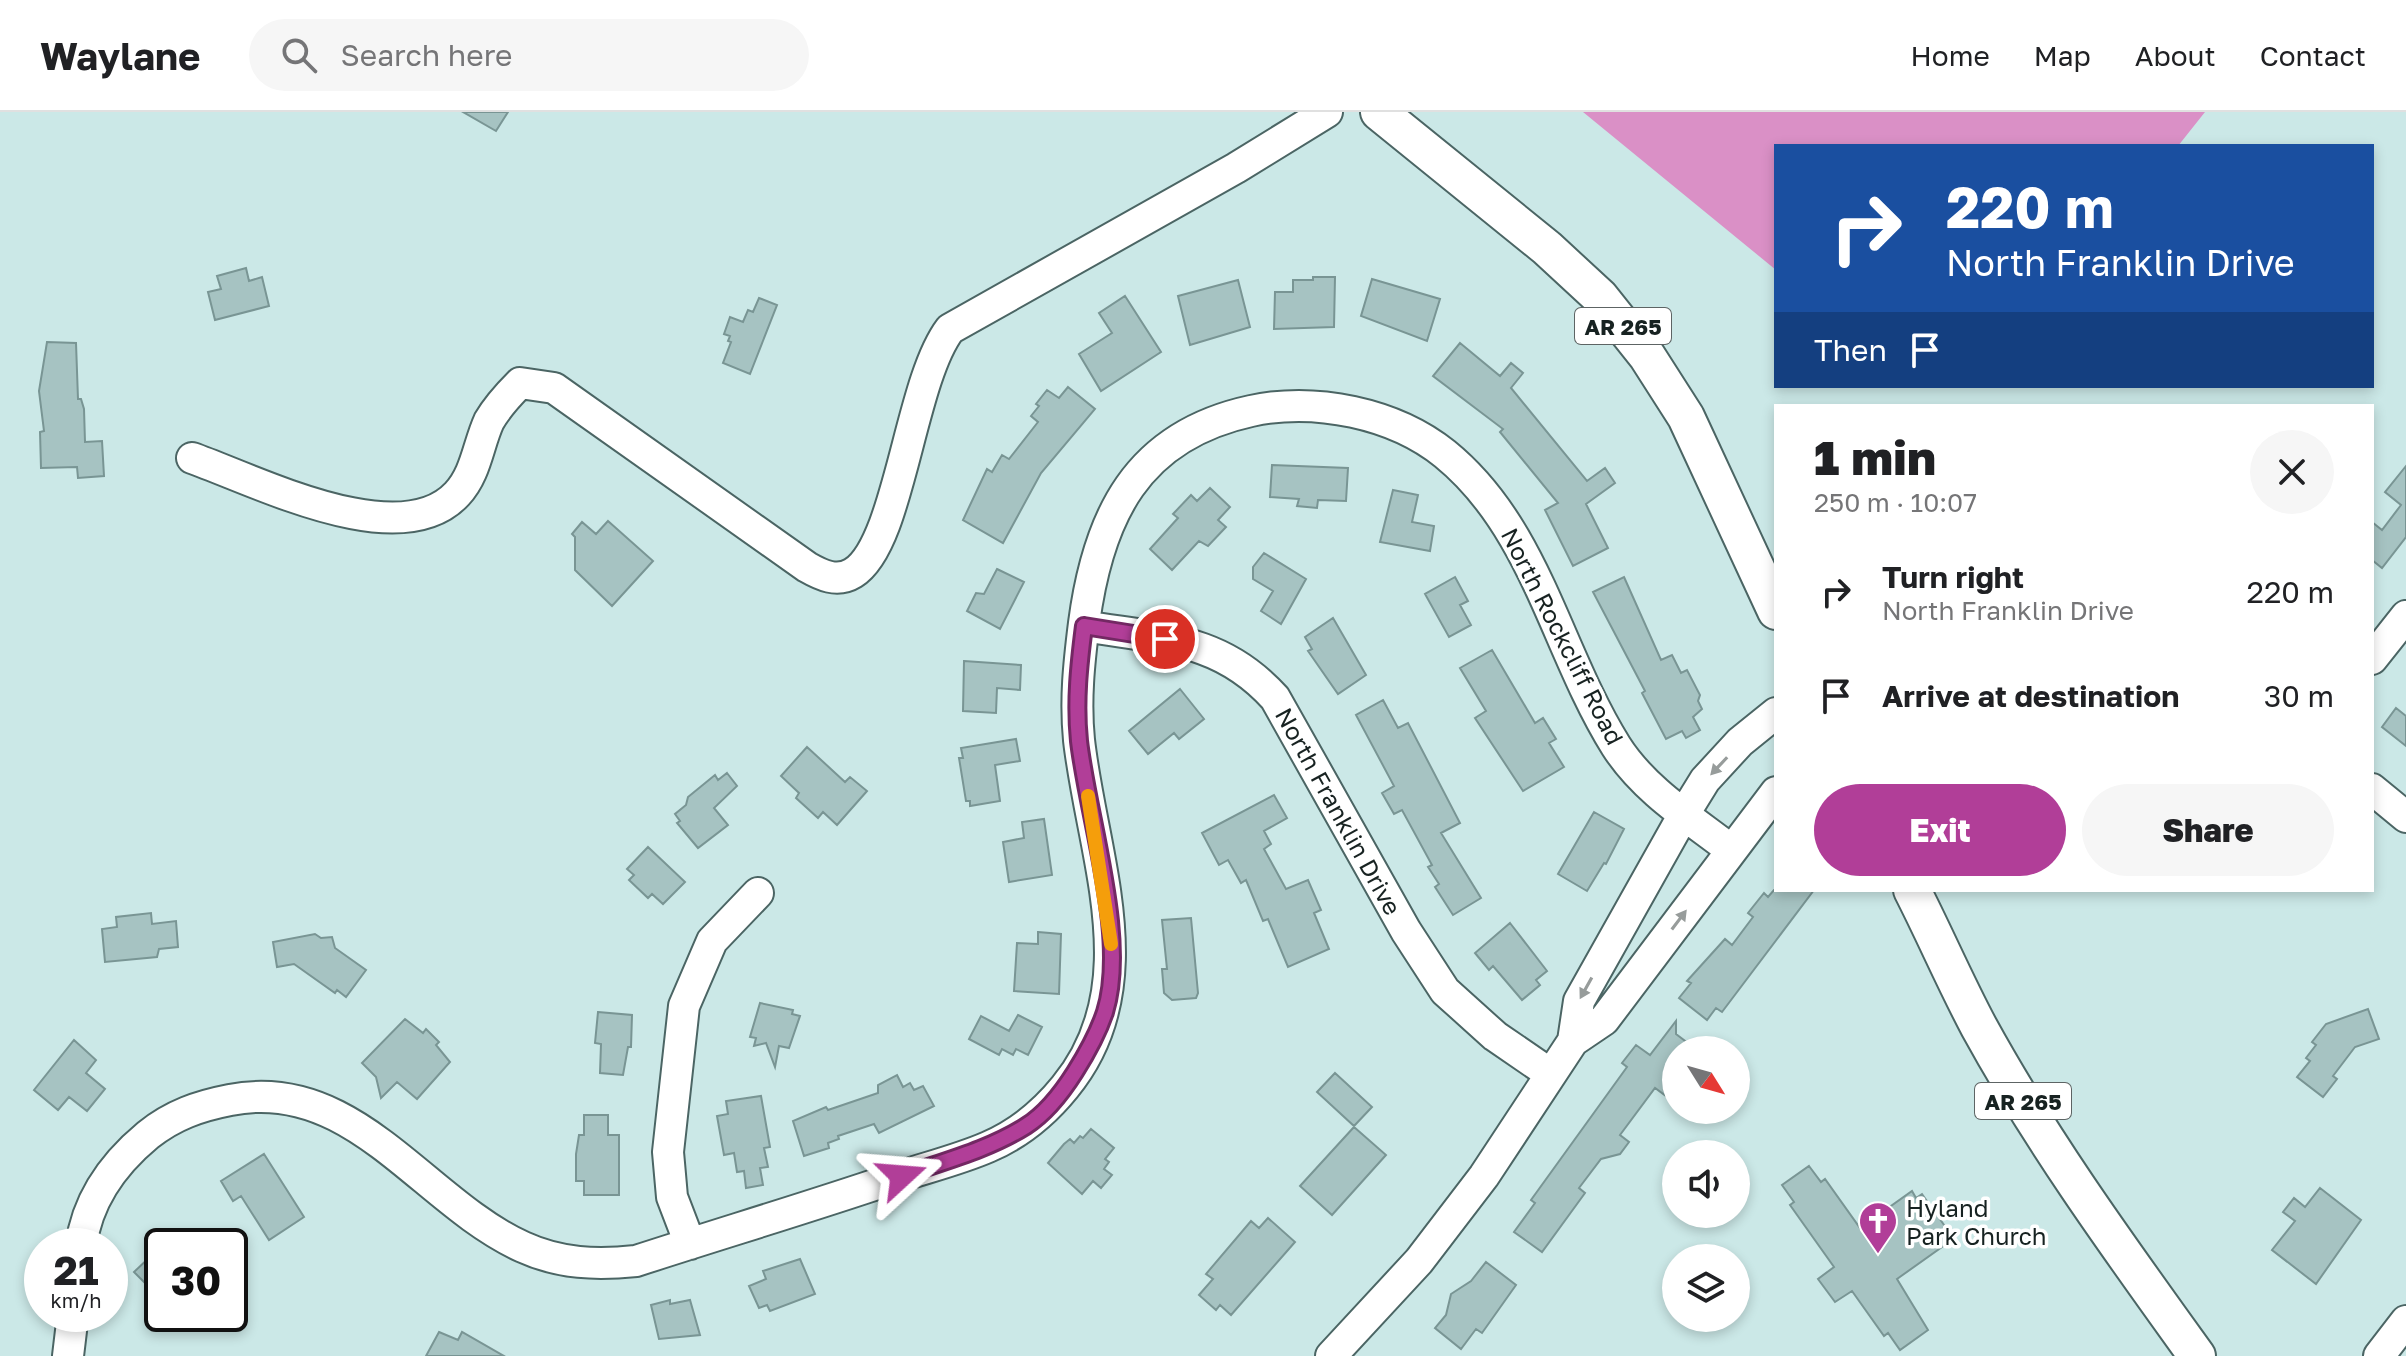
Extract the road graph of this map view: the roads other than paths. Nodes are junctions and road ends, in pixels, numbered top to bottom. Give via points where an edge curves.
1 (1327, 112) edge
2 (1379, 112) edge
3 (192, 458) dead end
4 (1774, 607) edge
5 (2406, 616) edge
6 (1084, 626) junction
7 (2374, 656) edge
8 (1774, 715) edge
9 (2374, 791) edge
10 (1774, 795) edge
11 (1684, 814) junction
12 (2406, 817) edge
13 (1731, 850) junction
14 (1913, 892) edge
15 (758, 893) dead end
16 (1573, 1041) junction
17 (1549, 1073) junction
18 (87, 1228) edge
19 (690, 1244) junction
20 (2406, 1321) edge
21 (71, 1332) edge
22 (68, 1356) edge
23 (1331, 1356) edge
24 (2197, 1356) edge
25 (2379, 1356) edge

1 - 3 street via 950,329 929,367 881,537 860,566 839,578 807,567 554,388 536,383 520,383 503,400 456,496 413,515 350,515
2 - 4 main road, AR 265 via 1600,297 1686,417
5 - 7 street
6 - 11 street, North Rockcliff Road via 1090,575 1105,526 1145,467 1186,436 1236,415 1286,406 1342,410 1380,421 1442,451 1499,509 1617,747 1646,784
6 - 17 street, North Franklin Drive via 1193,644 1253,673 1275,698 1445,991 1495,1036
6 - 19 street, North Rockcliff Road via 1076,685 1079,740 1112,966 1105,1011 1066,1086 1029,1124 989,1146
8 -> 11 street via 1705,780
9 - 12 street
10 - 13 street
11 - 13 street, North Rockcliff Road
11 -> 16 street via 1579,1001
16 -> 13 street via 1604,1020
14 - 24 main road, AR 265 via 1979,1026 2028,1110
15 - 19 street via 712,941 684,1006 668,1152 672,1197
16 - 17 street
17 - 23 street via 1484,1176 1429,1249
18 - 19 street, North Rockcliff Road via 99,1188 129,1151 166,1120 242,1097 282,1097 323,1106 523,1247 560,1260 599,1265 636,1261
20 - 25 street
21 - 22 street

